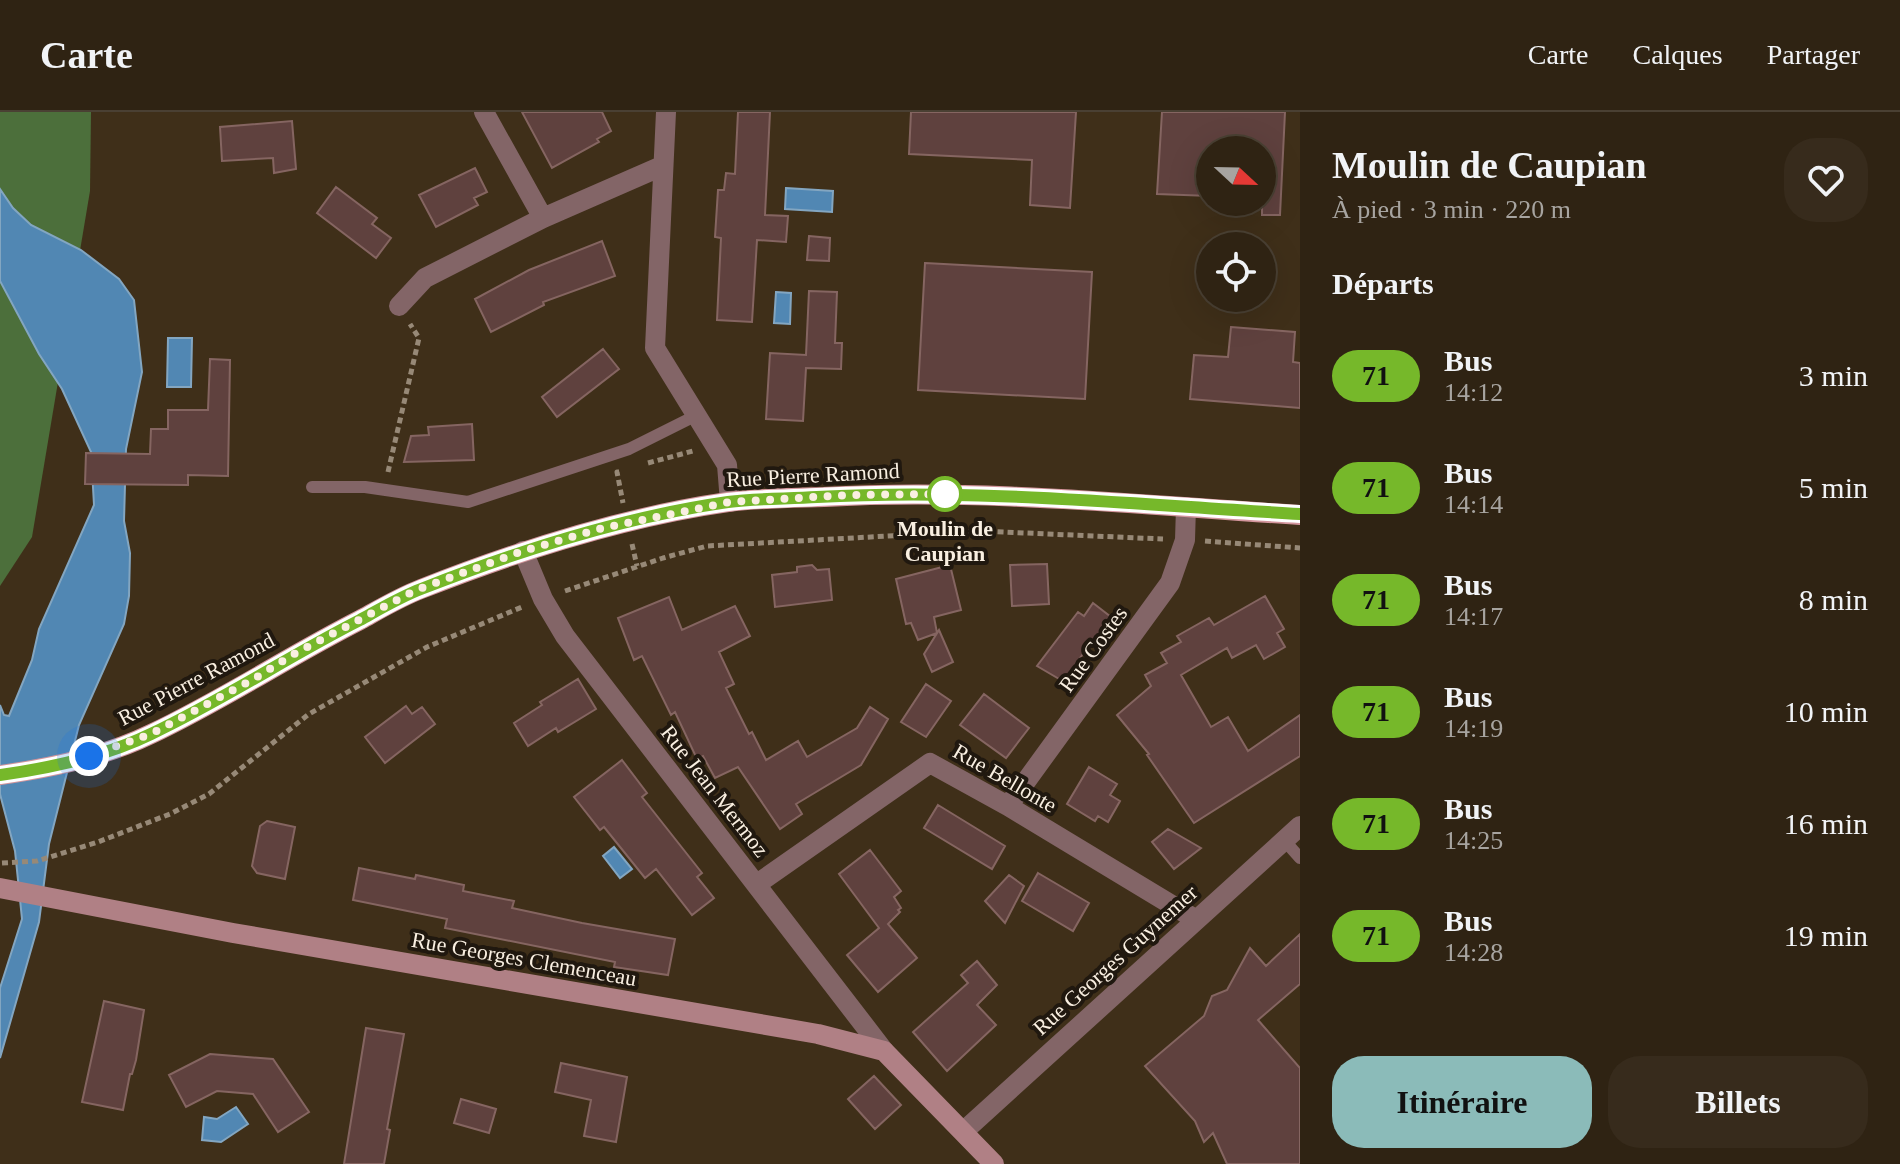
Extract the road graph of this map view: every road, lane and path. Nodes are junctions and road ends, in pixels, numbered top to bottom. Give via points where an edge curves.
1 (484, 112) edge
2 (666, 112) edge
3 (662, 166) junction
4 (543, 218) junction
5 (399, 306) joint
6 (697, 415) junction
7 (715, 444) junction
8 (645, 464) dead end
9 (631, 468) dead end
10 (312, 487) dead end
11 (383, 491) junction
12 (730, 502) junction
13 (1186, 507) junction
14 (1300, 515) edge
15 (627, 522) junction
16 (1185, 540) junction
17 (1300, 548) edge
18 (523, 551) junction
19 (637, 566) junction
20 (543, 599) junction
21 (0, 775) edge
22 (1008, 806) junction
23 (1300, 826) edge
24 (1284, 840) junction
25 (1300, 858) edge
26 (1, 863) edge
27 (757, 884) junction
28 (0, 888) edge
29 (1195, 919) junction
30 (884, 1051) junction
31 (964, 1131) junction
32 (994, 1164) edge

1 - 4 street
2 - 3 street
3 - 4 street
3 - 6 street via 655,348
4 - 5 street via 425,278
5 - 11 path via 419,338
6 - 7 street
6 - 11 lane via 629,449 468,502
7 - 8 path
7 - 12 street via 727,465
9 - 15 path via 617,472
10 - 11 lane
12 - 13 main road, Rue Pierre Ramond via 964,494
12 - 15 main road, Rue Pierre Ramond
13 - 14 main road, Rue Pierre Ramond
13 - 16 street, Rue Costes
15 - 18 main road, Rue Pierre Ramond
15 - 19 path
16 - 17 path
16 - 19 path via 979,531 707,546
16 - 22 street, Rue Costes via 1170,583
18 - 20 street, Rue Jean Mermoz
18 - 21 main road, Rue Pierre Ramond via 416,590 151,734 99,754
19 - 20 path
20 - 26 path via 427,647 309,714 209,794 170,814 37,861
20 - 27 street, Rue Jean Mermoz via 565,636
22 - 27 street, Rue Bellonte via 930,763
22 - 29 street, Rue Bellonte
23 - 24 street, Rue Georges Guynemer
24 - 25 lane
24 - 29 street, Rue Georges Guynemer
27 - 30 street, Rue Jean Mermoz
28 - 30 street, Rue Georges Clemenceau via 818,1034
29 - 31 street, Rue Georges Guynemer
30 - 31 street
31 - 32 street

